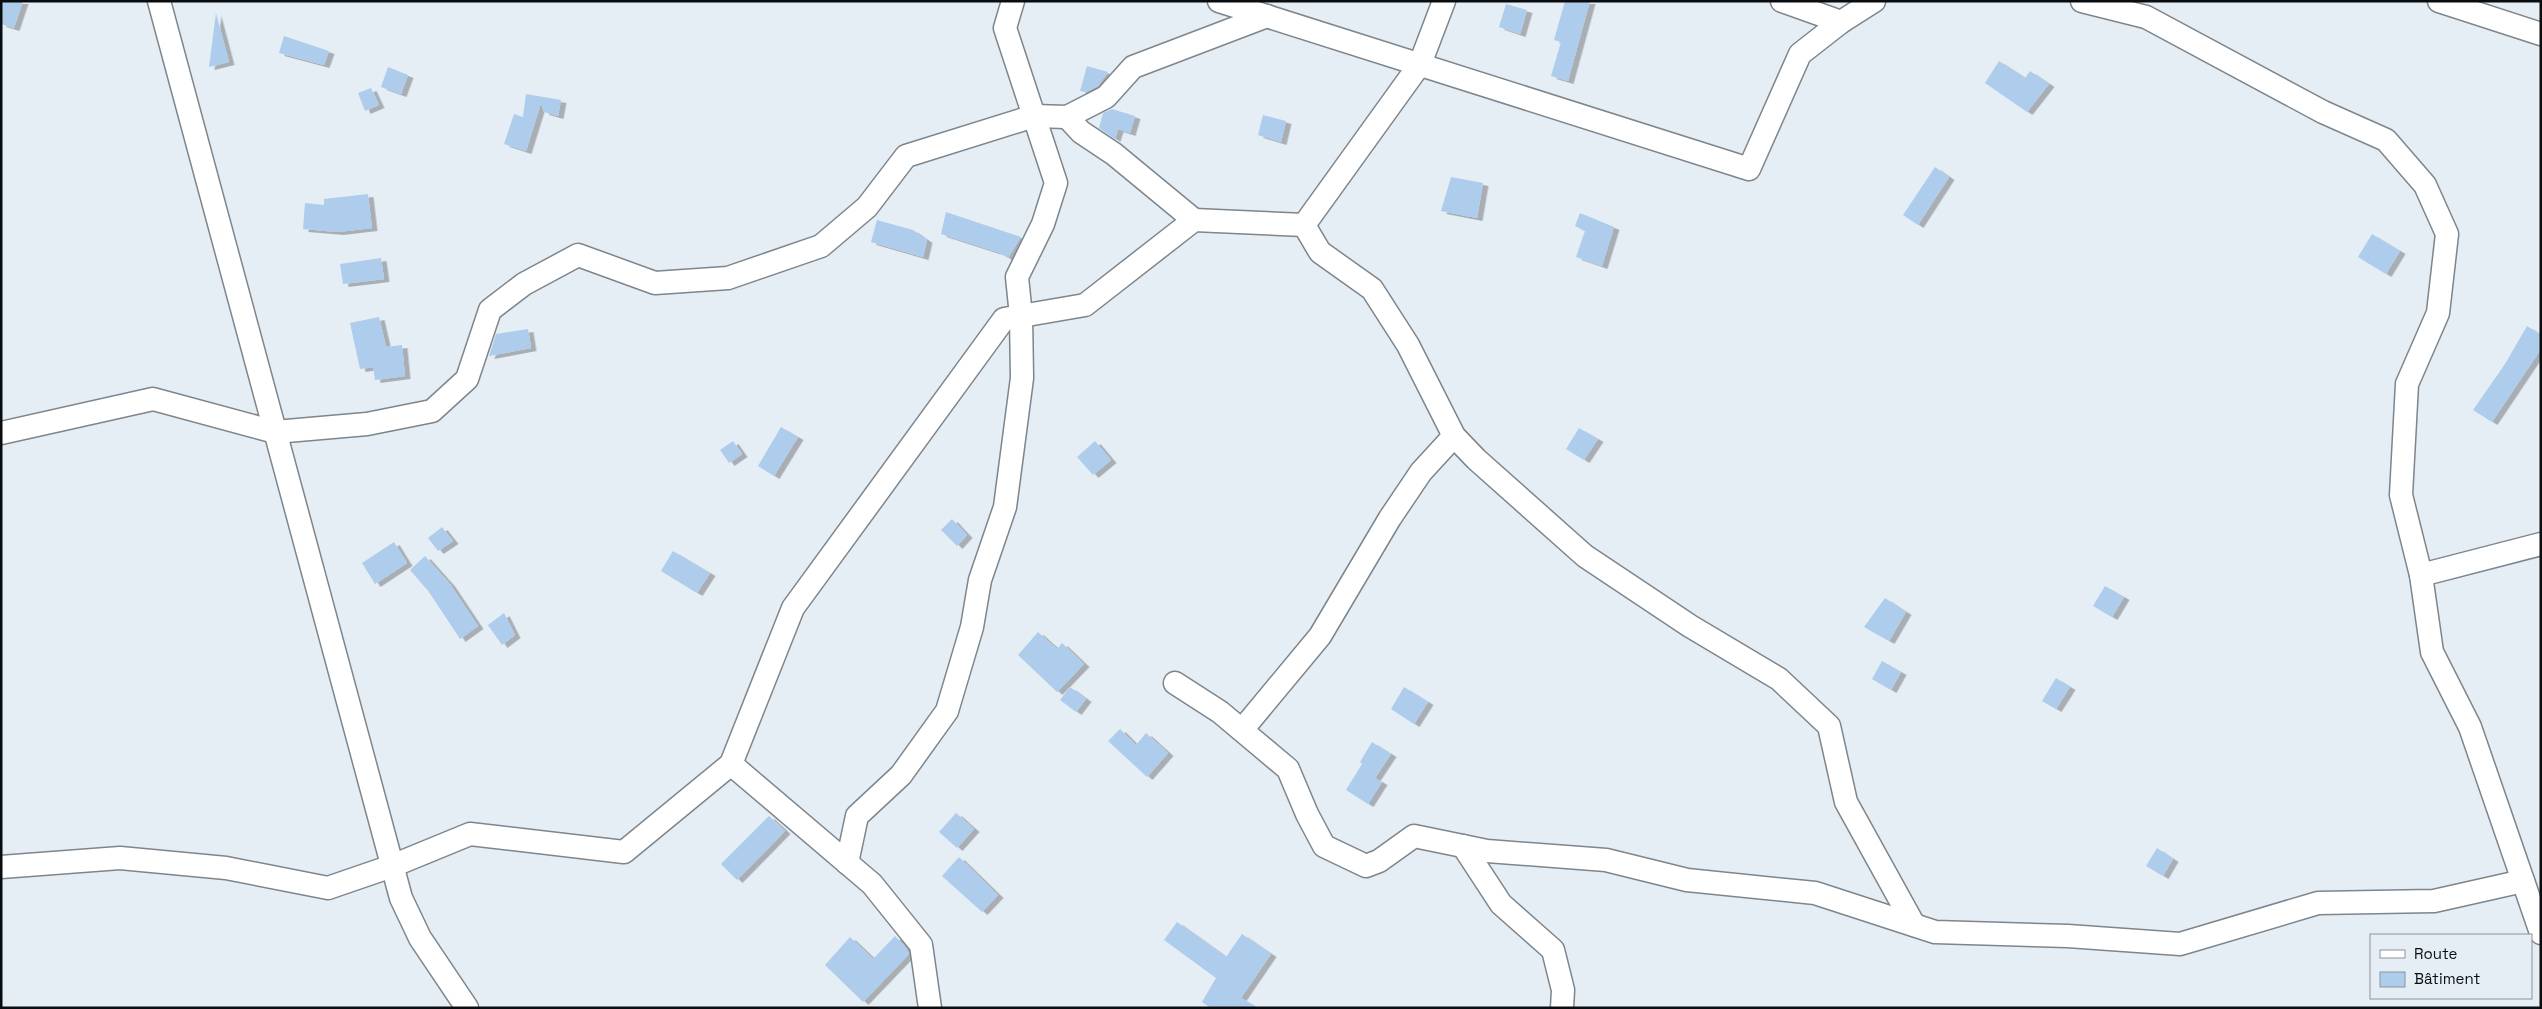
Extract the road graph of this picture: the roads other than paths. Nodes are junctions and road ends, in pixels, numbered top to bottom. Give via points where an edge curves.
1 (159, 1) edge
2 (1013, 1) edge
3 (1219, 1) edge
4 (1444, 1) edge
5 (1782, 1) edge
6 (1874, 1) edge
7 (2082, 1) edge
8 (2439, 1) edge
9 (1267, 16) junction
10 (1841, 22) junction
11 (2541, 34) edge
12 (1420, 64) junction
13 (1034, 116) junction
14 (1067, 117) junction
15 (1194, 220) junction
16 (1304, 226) junction
17 (1021, 316) junction
18 (275, 432) junction
19 (1, 433) edge
20 (1454, 436) junction
21 (2541, 544) edge
22 (2421, 575) junction
23 (1175, 683) dead end
24 (1242, 730) junction
25 (731, 764) junction
26 (1463, 846) junction
27 (847, 863) junction
28 (392, 866) junction
29 (1, 867) edge
30 (2523, 881) junction
31 (1914, 925) junction
32 (2541, 933) edge
33 (467, 1008) edge
34 (930, 1008) edge
35 (1562, 1008) edge

1 - 18 street
2 - 13 street via 1005,28
3 - 9 street
4 - 12 street
5 - 10 street
6 - 10 street
7 - 22 street via 2146,17 2323,112 2386,140 2425,185 2447,234 2438,313 2407,384 2401,495
8 - 11 street
9 - 12 street
9 - 14 street via 1133,67 1106,97
10 - 12 street via 1800,54 1750,169
12 - 16 street
13 - 14 street
13 - 17 street via 1056,183 1044,224 1017,277
13 - 18 street via 906,156 866,207 821,246 728,278 655,283 578,255 524,284 490,310 467,379 432,411 367,424
14 - 15 street via 1080,132 1114,154
15 - 16 street
15 - 17 street via 1085,305
16 - 20 street via 1320,252 1372,289 1408,345
17 - 25 street via 1004,319 793,608
17 - 27 street via 1022,378 1005,507 980,580 972,627 947,711 900,775 858,816
18 - 19 street via 153,399
18 - 28 street
20 - 24 street via 1416,480 1320,636
20 - 31 street via 1585,556 1690,626 1778,679 1829,726 1846,802
21 - 22 street
22 - 30 street via 2432,652 2470,727
23 - 24 street
24 - 26 street via 1288,769 1324,846 1366,866 1379,861 1414,836
25 - 27 street
25 - 28 street via 624,852 470,834
26 - 31 street via 1487,851 1606,860 1688,880 1815,893
26 - 35 street via 1501,904 1554,950
27 - 34 street via 872,884 922,945
28 - 29 street via 328,888 226,868 120,858
28 - 33 street via 401,898 420,938
30 - 31 street via 2434,901 2318,903 2180,944 2068,936 1935,932
30 - 32 street

